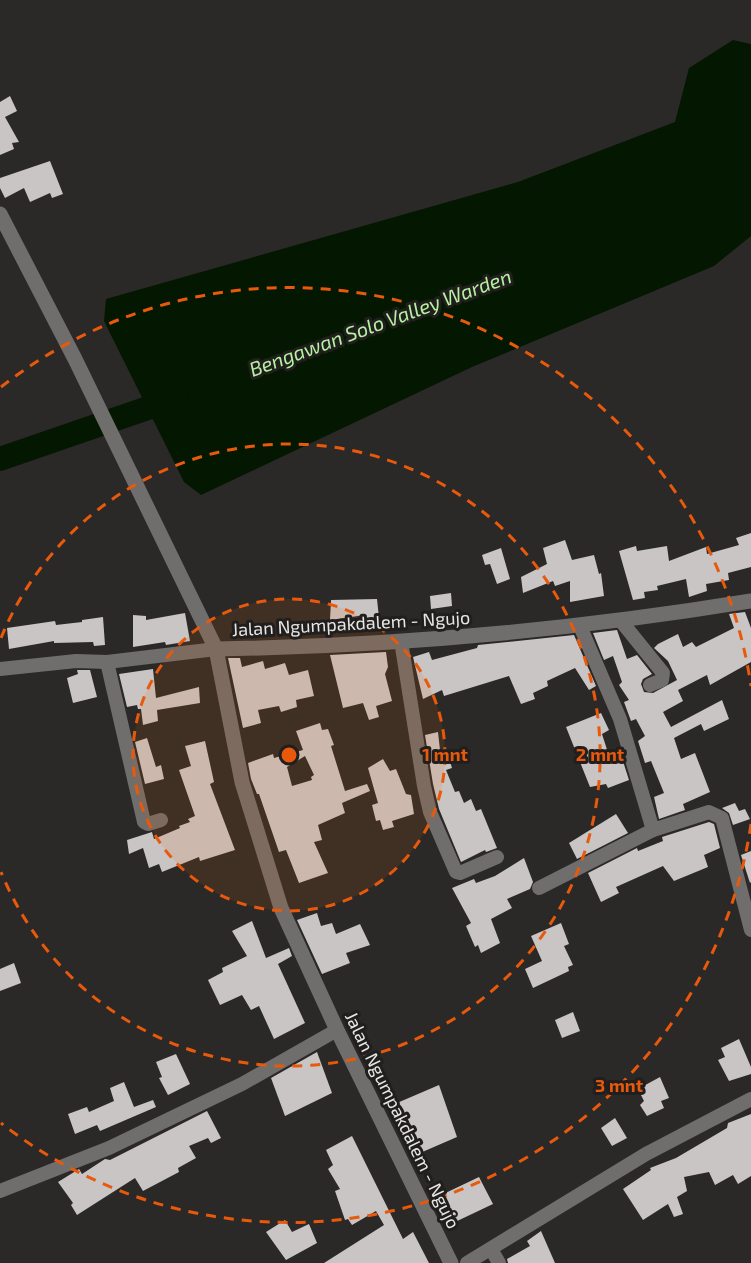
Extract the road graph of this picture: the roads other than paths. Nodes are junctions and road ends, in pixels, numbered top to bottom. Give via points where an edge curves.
1 (0, 214) edge
2 (751, 601) edge
3 (621, 621) junction
4 (580, 626) junction
5 (401, 641) junction
6 (216, 649) junction
7 (107, 662) junction
8 (0, 669) edge
9 (650, 685) dead end
10 (161, 820) dead end
11 (653, 830) junction
12 (497, 857) dead end
13 (539, 888) dead end
14 (751, 930) edge
15 (337, 1030) junction
16 (751, 1099) edge
17 (0, 1191) edge
18 (491, 1249) junction
19 (451, 1263) edge
20 (467, 1263) edge
21 (499, 1263) edge

1 - 6 street
2 - 3 street, Jalan Ngumpakdalem - Ngujo
3 - 4 street, Jalan Ngumpakdalem - Ngujo
3 - 9 street via 663,673 662,680
4 - 5 street, Jalan Ngumpakdalem - Ngujo
4 - 11 street via 620,719
5 - 6 street, Jalan Ngumpakdalem - Ngujo
5 - 12 street via 424,786 446,851 460,873
6 - 7 street
6 - 15 street, Jalan Ngumpakdalem - Ngujo via 242,782 281,908
7 - 8 street via 76,661
7 - 10 street via 144,822
11 - 13 street
11 - 14 street via 709,812 722,818
15 - 17 street via 242,1084 109,1148
15 - 19 street, Jalan Ngumpakdalem - Ngujo
16 - 18 street via 646,1154
18 - 20 street
18 - 21 street

